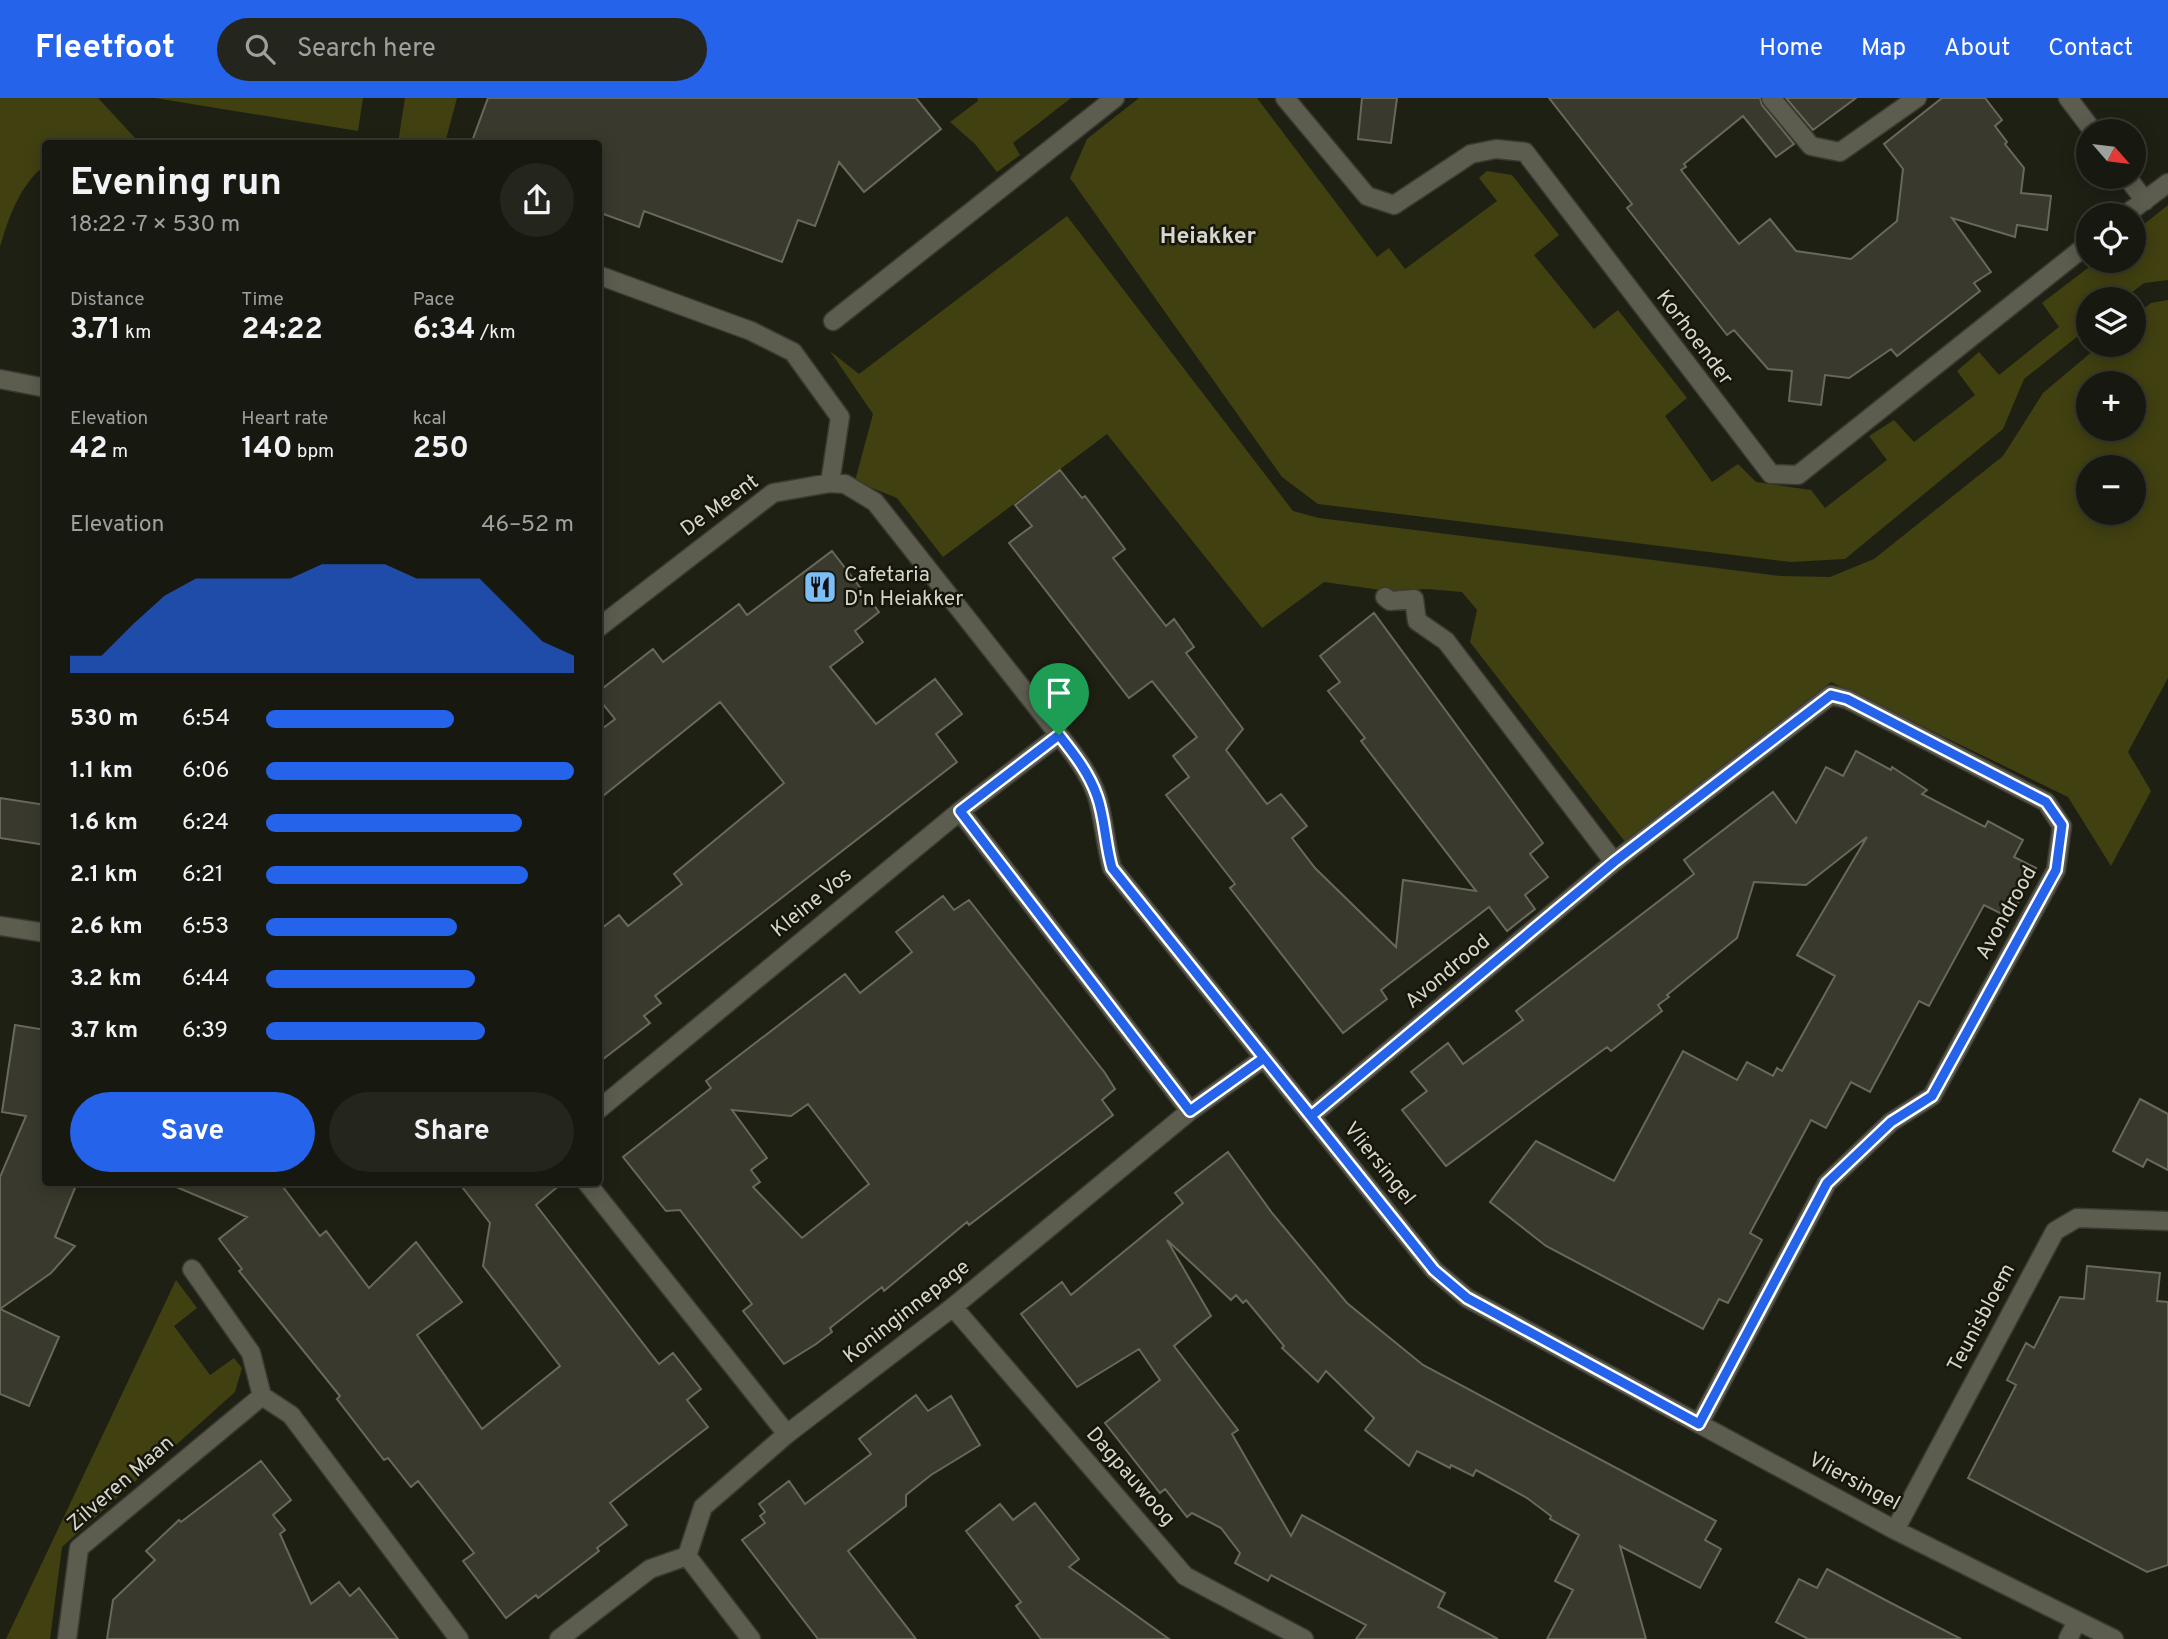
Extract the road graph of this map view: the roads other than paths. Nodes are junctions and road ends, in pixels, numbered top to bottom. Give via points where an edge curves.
1 (1115, 98) edge
2 (1285, 98) edge
3 (1771, 98) edge
4 (1917, 98) edge
5 (2068, 98) edge
6 (2084, 119) edge
7 (2168, 183) edge
8 (2136, 189) edge
9 (2145, 201) junction
10 (2142, 203) edge
11 (2076, 254) edge
12 (602, 276) edge
13 (833, 321) dead end
14 (0, 379) edge
15 (42, 387) edge
16 (830, 483) junction
17 (1385, 597) dead end
18 (602, 625) edge
19 (1059, 735) junction
20 (960, 811) junction
21 (1614, 862) junction
22 (0, 926) edge
23 (42, 932) edge
24 (1264, 1058) junction
25 (602, 1107) edge
26 (1190, 1111) junction
27 (1311, 1116) junction
28 (589, 1186) edge
29 (2168, 1222) edge
30 (192, 1269) dead end
31 (953, 1307) junction
32 (262, 1396) junction
33 (1699, 1424) junction
34 (787, 1434) junction
35 (1895, 1530) junction
36 (687, 1556) junction
37 (2077, 1621) junction
38 (66, 1639) edge
39 (459, 1639) edge
40 (559, 1639) edge
41 (751, 1639) edge
42 (1304, 1639) edge
43 (2068, 1639) edge
44 (2113, 1639) edge

1 - 13 street
2 - 11 street, Korhoender via 1367,196 1394,205 1471,154 1496,149 1525,152 1771,474 1798,475
3 - 4 street via 1811,146 1840,152
5 - 6 street
7 - 9 street
8 - 9 street
9 - 10 street
12 - 16 street via 751,331 793,352 839,417
14 - 15 street
16 - 18 street, De Meent via 773,493
16 - 19 street, Vliersingel via 845,484 875,502
17 - 21 street via 1390,601 1414,599 1417,621 1446,641
19 - 20 street, Kleine Vos
19 - 24 street, Vliersingel via 1086,770 1098,799 1112,868
20 - 25 street, Kleine Vos
20 - 26 street
21 - 27 street, Avondrood
21 - 33 street, Avondrood via 1831,695 1847,699 2046,802 2062,825 2056,870 1932,1096 1891,1122 1827,1183
22 - 23 street
24 - 26 street, Koninginnepage
24 - 27 street, Vliersingel
26 - 31 street, Koninginnepage
27 - 33 street, Vliersingel via 1434,1270 1467,1298
28 - 34 street
29 - 35 street, Teunisbloem via 2077,1218 2054,1231
30 - 32 street via 251,1353
31 - 34 street, Koninginnepage
31 - 42 street, Dagpauwoog via 1185,1576
32 - 38 street, Zilveren Maan via 79,1548
32 - 39 street via 291,1415
33 - 35 street, Vliersingel
34 - 36 street, Koninginnepage via 703,1507
35 - 37 street, Vliersingel
36 - 40 street via 650,1569
36 - 41 street
37 - 43 street
37 - 44 street, Vliersingel

